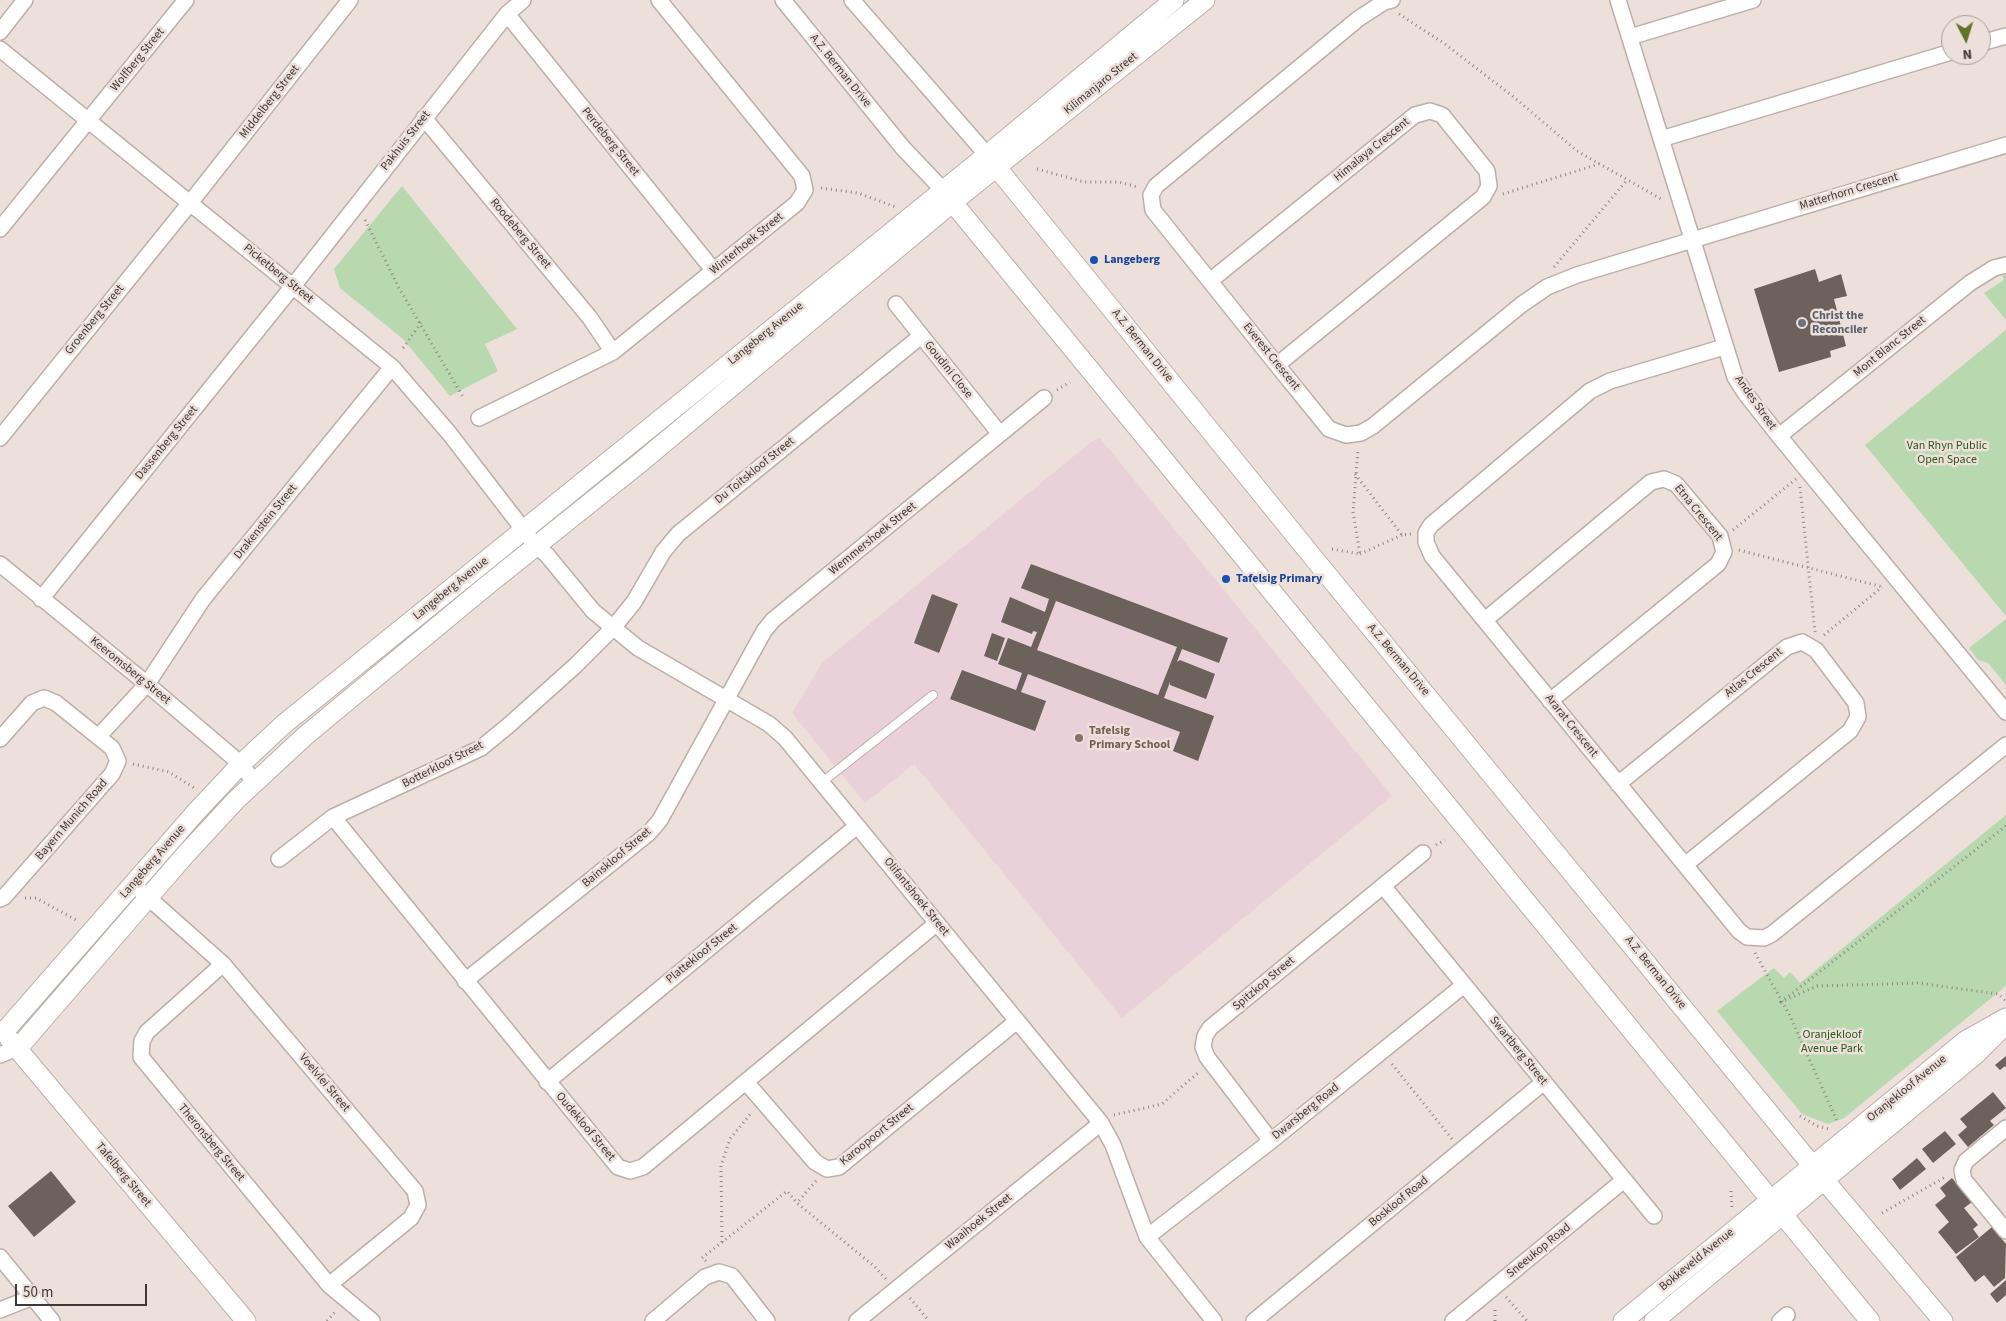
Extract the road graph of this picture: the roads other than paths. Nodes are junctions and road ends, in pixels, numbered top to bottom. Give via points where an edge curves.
1 (26, 0) edge
2 (186, 0) edge
3 (350, 0) edge
4 (523, 0) edge
5 (659, 0) edge
6 (783, 0) edge
7 (852, 0) edge
8 (1174, 0) edge
9 (1205, 0) edge
10 (1618, 0) edge
11 (1754, 0) edge
12 (1394, 6) edge
13 (507, 14) junction
14 (0, 32) edge
15 (2006, 36) edge
16 (1630, 38) junction
17 (1991, 40) edge
18 (0, 49) edge
19 (1941, 55) edge
20 (424, 118) junction
21 (89, 121) junction
22 (1661, 138) junction
23 (2006, 145) edge
24 (992, 161) junction
25 (948, 196) junction
26 (190, 203) junction
27 (2, 223) edge
28 (1692, 240) junction
29 (2006, 264) edge
30 (714, 271) junction
31 (1210, 281) junction
32 (293, 286) junction
33 (896, 304) dead end
34 (920, 336) junction
35 (1724, 347) junction
36 (613, 352) junction
37 (1276, 365) junction
38 (392, 366) junction
39 (1044, 398) dead end
40 (479, 418) dead end
41 (1000, 434) junction
42 (1779, 436) junction
43 (0, 438) edge
44 (524, 531) junction
45 (536, 546) junction
46 (0, 564) edge
47 (41, 599) junction
48 (1485, 620) junction
49 (613, 628) junction
50 (147, 684) junction
51 (933, 695) dead end
52 (726, 700) junction
53 (1550, 700) junction
54 (2006, 712) edge
55 (2, 731) edge
56 (98, 736) junction
57 (2006, 745) edge
58 (241, 764) junction
59 (255, 783) junction
60 (822, 783) junction
61 (1618, 784) junction
62 (333, 817) junction
63 (857, 826) junction
64 (1422, 853) dead end
65 (279, 859) dead end
66 (1685, 865) junction
67 (134, 885) junction
68 (1383, 886) junction
69 (2, 898) edge
70 (149, 898) junction
71 (937, 923) junction
72 (223, 964) junction
73 (465, 981) junction
74 (1464, 985) junction
75 (2006, 1018) edge
76 (1018, 1021) junction
77 (2006, 1023) edge
78 (1, 1034) edge
79 (19, 1047) junction
80 (0, 1055) edge
81 (547, 1082) junction
82 (746, 1082) junction
83 (1544, 1082) junction
84 (1106, 1119) junction
85 (2006, 1128) edge
86 (1271, 1141) junction
87 (1813, 1166) junction
88 (1624, 1180) junction
89 (1825, 1181) junction
90 (1772, 1199) junction
91 (1784, 1215) junction
92 (1654, 1216) dead end
93 (2006, 1232) edge
94 (1147, 1237) junction
95 (0, 1257) edge
96 (329, 1285) junction
97 (33, 1297) junction
98 (0, 1310) edge
99 (52, 1321) edge
100 (246, 1321) edge
101 (372, 1321) edge
102 (653, 1321) edge
103 (767, 1321) edge
104 (857, 1321) edge
105 (1214, 1321) edge
106 (1254, 1321) edge
107 (1453, 1321) edge
108 (1623, 1321) edge
109 (1654, 1321) edge
110 (1870, 1321) edge
111 (1943, 1321) edge

1 - 14 street
2 - 21 street, Wolfberg Street
3 - 26 street, Middelberg Street
4 - 13 street, Pakhuis Street
5 - 30 street, Winterhoek Street via 802,176 805,190 797,203
6 - 25 street, A.Z. Berman Drive via 897,140
7 - 24 street, A.Z. Berman Drive
8 - 24 street, Kilimanjaro Street
9 - 24 street, Kilimanjaro Street
10 - 16 street, Andes Street
11 - 16 street
12 - 31 street, Everest Crescent via 1384,2 1358,19 1156,186 1151,195 1153,210
13 - 20 street, Pakhuis Street
13 - 30 street, Perdeberg Street
15 - 17 street
16 - 22 street, Andes Street
18 - 21 street, Picketberg Street
19 - 22 street
20 - 32 street, Pakhuis Street
20 - 36 street, Roodeberg Street via 590,318
21 - 26 street, Picketberg Street
21 - 27 street
22 - 28 street, Andes Street
23 - 28 street, Matterhorn Crescent
24 - 25 street
24 - 87 street, A.Z. Berman Drive
25 - 44 street, Langeberg Avenue
25 - 45 street, Langeberg Avenue
25 - 90 street, A.Z. Berman Drive
26 - 32 street, Picketberg Street
26 - 43 street, Groenberg Street
28 - 35 street, Andes Street
28 - 37 street, Everest Crescent via 1547,287 1361,433 1346,435 1329,429
29 - 42 street, Mont Blanc Street via 1970,283
30 - 36 street, Winterhoek Street
31 - 37 street, Everest Crescent
31 - 37 street, Himalaya Crescent via 1415,115 1430,111 1442,115 1487,171 1488,186 1483,197
32 - 38 street, Picketberg Street
32 - 47 street, Dassenberg Street
33 - 34 street, Goudini Close
34 - 41 street, Goudini Close
34 - 49 street, Du Toitskloof Street via 678,534 662,552 634,602
35 - 42 street, Andes Street via 1735,377
35 - 48 street, Ararat Crescent via 1610,381 1590,391 1438,517 1426,533 1432,556
36 - 40 street, Winterhoek Street
38 - 44 street, Picketberg Street
38 - 50 street, Drakenstein Street via 203,599
39 - 41 street, Wemmershoek Street
41 - 52 street, Wemmershoek Street via 773,620
42 - 54 street, Andes Street
44 - 45 street, Picketberg Street
44 - 58 street, Langeberg Avenue via 306,705
45 - 49 street, Olifantshoek Street via 593,611
45 - 59 street, Langeberg Avenue via 331,714
46 - 47 street, Keeromsberg Street
47 - 50 street, Keeromsberg Street
48 - 53 street, Ararat Crescent
48 - 53 street, Etna Crescent via 1651,482 1671,481 1676,484 1720,536 1724,552 1718,564
49 - 52 street, Olifantshoek Street via 638,648
49 - 62 street, Botterkloof Street via 481,748
50 - 56 street, Drakenstein Street
50 - 58 street, Keeromsberg Street
51 - 60 lane
52 - 60 street, Olifantshoek Street via 774,728
52 - 73 street, Bainskloof Street via 660,820 649,833
53 - 61 street, Ararat Crescent
55 - 56 street via 32,703 44,698 56,703
56 - 69 street, Bayern Munich Road via 112,748 118,761 112,774
57 - 66 street, Ararat Crescent via 1764,938 1747,937 1739,931
58 - 59 street, Keeromsberg Street
58 - 67 street, Langeberg Avenue
59 - 70 street, Langeberg Avenue via 217,820
60 - 63 street, Olifantshoek Street
61 - 66 street, Ararat Crescent
61 - 66 street, Atlas Crescent via 1787,646 1802,642 1816,650 1856,703 1858,717 1850,732
62 - 65 street, Botterkloof Street
62 - 73 street, Oudekloof Street
63 - 71 street, Olifantshoek Street
63 - 81 street, Plattekloof Street
64 - 68 street, Spitzkop Street
67 - 70 street, Voelvlei Street
67 - 78 street, Langeberg Avenue
68 - 74 street, Swartberg Street
68 - 86 street, Spitzkop Street via 1204,1036 1204,1052
70 - 72 street, Voelvlei Street
70 - 79 street, Langeberg Avenue
71 - 76 street, Olifantshoek Street
71 - 82 street, Oudekloof Street
72 - 96 street, Theronsberg Street via 147,1032 142,1041 142,1057
72 - 96 street, Voelvlei Street via 415,1191 418,1206 411,1218
73 - 81 street, Oudekloof Street
74 - 83 street, Swartberg Street
74 - 86 street, Dwarsberg Road
75 - 87 street, Oranjekloof Avenue via 1965,1041 1844,1130
76 - 82 street, Karoopoort Street via 839,1167 827,1169 815,1162
76 - 84 street, Olifantshoek Street
77 - 89 street, Oranjekloof Avenue via 1975,1055
78 - 79 street, Tafelberg Street
79 - 80 street
79 - 100 street, Tafelberg Street
81 - 82 street, Oudekloof Street via 618,1167 630,1171 643,1167
83 - 88 street, Swartberg Street
83 - 106 street, Boskloof Road
84 - 94 street, Olifantshoek Street
84 - 104 street, Waaihoek Street
85 - 93 street via 1966,1161 1962,1170 1964,1180
86 - 94 street, Dwarsberg Road
87 - 89 street, A.Z. Berman Drive
87 - 90 street, Bokkeveld Avenue
88 - 92 street, Swartberg Street
88 - 107 street, Sneeukop Road
89 - 91 street, Oranjekloof Avenue
89 - 111 street, A.Z. Berman Drive
90 - 91 street, A.Z. Berman Drive
90 - 108 street, Bokkeveld Avenue
91 - 109 street, Bokkeveld Avenue
91 - 110 street, A.Z. Berman Drive
94 - 105 street, Olifantshoek Street
95 - 97 street
96 - 101 street, Theronsberg Street
97 - 98 street
97 - 99 street
102 - 103 street via 705,1277 719,1272 732,1276

